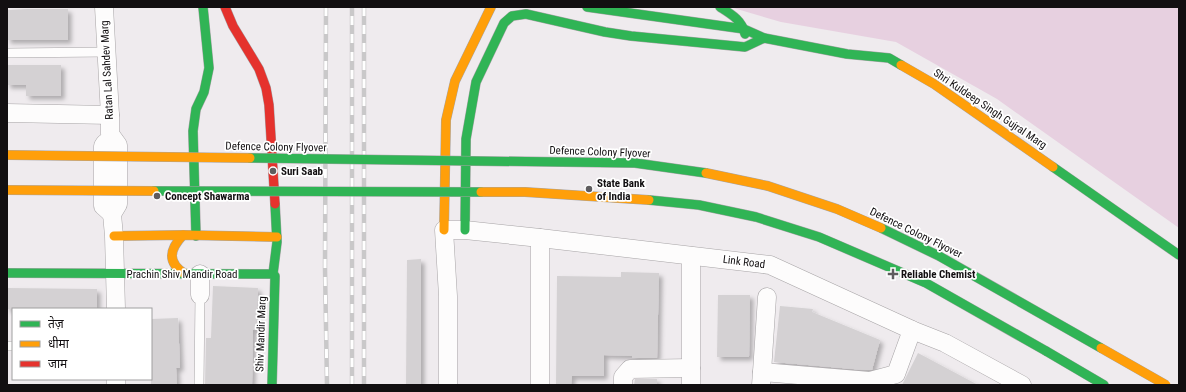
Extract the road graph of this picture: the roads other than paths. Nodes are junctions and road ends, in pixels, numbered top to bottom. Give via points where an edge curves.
1 (104, 7) edge
2 (203, 7) edge
3 (225, 7) edge
4 (491, 7) edge
5 (586, 7) edge
6 (720, 7) edge
7 (598, 8) edge
8 (576, 25) junction
9 (744, 29) junction
10 (764, 38) junction
11 (745, 47) junction
12 (106, 52) junction
13 (7, 53) edge
14 (7, 113) edge
15 (110, 115) junction
16 (7, 155) edge
17 (7, 190) edge
18 (444, 230) junction
19 (466, 230) junction
20 (183, 235) junction
21 (114, 236) junction
22 (196, 236) junction
23 (278, 237) junction
24 (540, 238) junction
25 (1179, 255) edge
26 (691, 256) junction
27 (7, 273) edge
28 (115, 274) junction
29 (192, 274) junction
30 (273, 274) junction
31 (200, 295) joint
32 (767, 297) dead end
33 (116, 308) edge
34 (912, 330) junction
35 (691, 377) edge
36 (761, 378) edge
37 (872, 384) edge
38 (199, 385) edge
39 (272, 385) edge
40 (448, 385) edge
41 (540, 385) edge
42 (623, 385) edge
43 (1022, 385) edge
44 (1104, 385) edge
45 (1166, 385) edge

1 - 12 street, Ratan Lal Sahdev Marg
2 - 22 street via 209,68 204,92 196,109 193,131
3 - 23 street via 234,28 264,79 267,91
4 - 18 street via 455,82 446,120
5 - 7 street
6 - 9 street via 734,15
7 - 8 street
7 - 9 street
8 - 11 street via 631,36
8 - 19 street via 517,14 506,20 502,26 476,82 470,113 466,139
9 - 10 street, Shri Kuldeep Singh Gujral Marg
9 - 11 street
10 - 11 street
10 - 25 street, Shri Kuldeep Singh Gujral Marg via 847,54 889,58 934,84
12 - 13 lane
12 - 15 street, Ratan Lal Sahdev Marg
14 - 15 street
15 - 21 street, Ratan Lal Sahdev Marg via 110,134 118,145 118,204 112,214
16 - 45 street, Defence Colony Flyover, bridge via 635,163 703,172 768,186 837,209 884,229 939,256
17 - 44 street, bridge via 525,192 634,198 699,205 756,217 819,237 926,284
18 - 19 street, Link Road
18 - 40 street via 448,296
19 - 24 street, Link Road
20 - 21 street
20 - 22 street
20 - 29 street via 173,246 172,261 176,268
21 - 28 street, Ratan Lal Sahdev Marg
22 - 23 street
23 - 30 street
24 - 26 street, Link Road
24 - 41 street
26 - 34 street, Link Road via 770,265
26 - 35 street
27 - 28 street
28 - 29 street, Prachin Shiv Mandir Road
28 - 33 street, Prachin Shiv Mandir Road
29 - 30 street, Prachin Shiv Mandir Road
29 - 31 street
30 - 39 street, Shiv Mandir Marg via 275,284
31 - 38 lane
32 - 36 street
34 - 37 street via 896,374
34 - 43 street, Link Road via 944,343
35 - 42 street via 630,369 623,377
36 - 37 street

